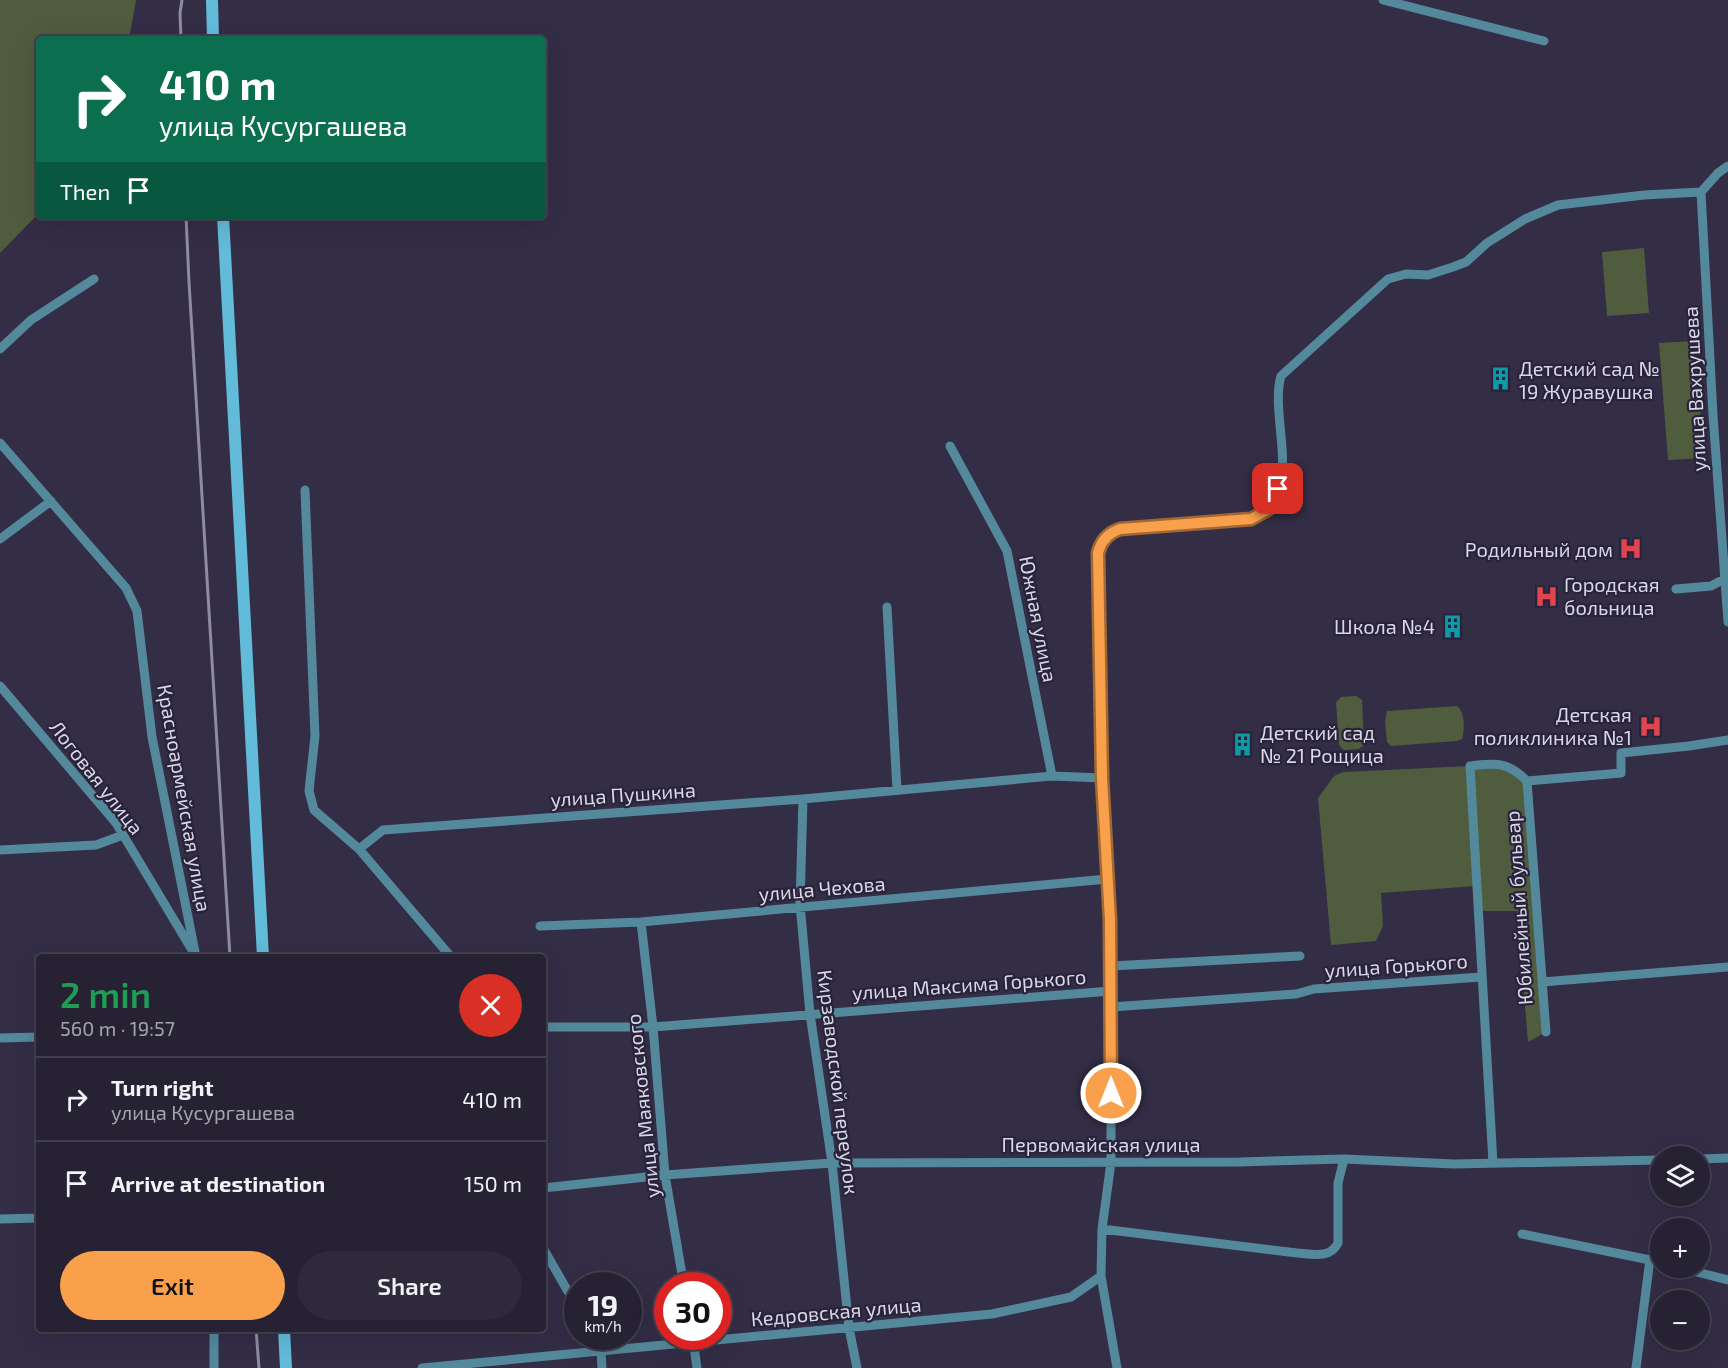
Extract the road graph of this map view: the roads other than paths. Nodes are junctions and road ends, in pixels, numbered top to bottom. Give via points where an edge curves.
1 (212, 0) edge
2 (1383, 0) edge
3 (213, 36) edge
4 (1544, 41) dead end
5 (1728, 166) edge
6 (1701, 192) junction
7 (223, 219) edge
8 (94, 279) dead end
9 (0, 349) edge
10 (0, 443) edge
11 (950, 446) dead end
12 (305, 490) dead end
13 (51, 501) junction
14 (0, 540) edge
15 (1726, 577) edge
16 (1676, 589) dead end
17 (887, 607) dead end
18 (1728, 622) edge
19 (0, 686) edge
20 (1728, 740) edge
21 (1052, 776) junction
22 (1102, 778) junction
23 (1527, 781) junction
24 (897, 790) junction
25 (803, 799) junction
26 (123, 835) junction
27 (359, 849) junction
28 (0, 850) edge
29 (1107, 879) junction
30 (801, 908) junction
31 (641, 922) junction
32 (540, 926) dead end
33 (194, 954) edge
34 (195, 954) edge
35 (263, 954) edge
36 (448, 954) edge
37 (1300, 956) dead end
38 (1111, 966) junction
39 (1728, 967) edge
40 (1481, 977) junction
41 (1542, 981) junction
42 (1111, 991) junction
43 (1111, 1007) junction
44 (810, 1014) junction
45 (546, 1027) edge
46 (653, 1027) junction
47 (1546, 1032) dead end
48 (36, 1037) edge
49 (0, 1038) edge
50 (1728, 1158) edge
51 (1344, 1159) junction
52 (1710, 1159) edge
53 (1650, 1160) edge
54 (1111, 1162) junction
55 (832, 1163) junction
56 (1492, 1163) junction
57 (665, 1175) junction
58 (546, 1188) edge
59 (36, 1218) edge
60 (0, 1219) edge
61 (1101, 1229) junction
62 (1522, 1234) dead end
63 (546, 1253) edge
64 (1650, 1259) joint
65 (682, 1272) edge
66 (1710, 1275) edge
67 (1101, 1276) junction
68 (1728, 1280) edge
69 (564, 1285) edge
70 (849, 1328) junction
71 (214, 1332) edge
72 (284, 1332) edge
73 (732, 1336) edge
74 (654, 1344) edge
75 (695, 1350) edge
76 (601, 1351) junction
77 (214, 1368) edge
78 (286, 1368) edge
79 (422, 1368) edge
80 (602, 1368) edge
81 (697, 1368) edge
82 (857, 1368) edge
83 (1117, 1368) edge
84 (1636, 1368) edge

1 - 3 street
2 - 4 street
5 - 6 street
6 - 15 street, улица Вахрушева via 1713,425
6 - 22 street via 1558,205 1525,219 1466,262 1428,275 1406,274 1388,279 1281,376 1277,390 1283,465 1269,509 1245,520 1127,528 1105,538 1098,553
7 - 35 street
8 - 9 street via 31,320
10 - 13 street, Красноармейская улица
11 - 21 street, Южная улица via 1007,551
12 - 27 street via 315,736 309,791 314,810
13 - 14 street
13 - 34 street, Красноармейская улица via 126,588 137,611 152,737
15 - 16 street via 1711,586
15 - 18 street, улица Вахрушева
17 - 24 street
19 - 26 street, Логовая улица
20 - 23 street via 1621,753 1621,773
21 - 22 street, улица Пушкина
21 - 24 street, улица Пушкина
22 - 29 street
23 - 40 street, улица Горького via 1515,769 1497,763 1470,766
23 - 41 street, Юбилейный бульвар
24 - 25 street, улица Пушкина
25 - 27 street, улица Пушкина via 383,830
25 - 30 street, Кирзаводской переулок
26 - 28 street via 96,845
26 - 33 street, Логовая улица
27 - 36 street
29 - 30 street, улица Чехова
29 - 38 street
30 - 31 street, улица Чехова
30 - 44 street, Кирзаводской переулок
31 - 32 street, улица Чехова
31 - 46 street, улица Маяковского
37 - 38 street
38 - 42 street
39 - 41 street
40 - 43 street, улица Горького
40 - 56 street
41 - 47 street, Юбилейный бульвар
42 - 43 street
42 - 44 street, улица Максима Горького
43 - 54 street
44 - 46 street, улица Максима Горького
44 - 55 street, Кирзаводской переулок
45 - 46 street, улица Максима Горького
46 - 57 street, улица Маяковского
48 - 49 street
50 - 52 street
51 - 54 street, Первомайская улица
51 - 56 street, Первомайская улица
51 - 61 street via 1338,1183 1338,1243 1328,1255
53 - 56 street, Первомайская улица
54 - 55 street, Первомайская улица
54 - 61 street
55 - 57 street, Первомайская улица
55 - 70 street, Кирзаводской переулок
57 - 58 street, Первомайская улица
57 - 65 street, улица Маяковского
59 - 60 street
61 - 67 street
62 - 64 street
63 - 69 street
64 - 84 street
66 - 68 street
67 - 70 street, Кедровская улица via 1071,1297 992,1314
67 - 83 street
70 - 73 street, Кедровская улица
70 - 82 street, Кирзаводской переулок
71 - 77 street
72 - 78 street
74 - 76 street, Кедровская улица
75 - 81 street
76 - 79 street, Кедровская улица
76 - 80 street

